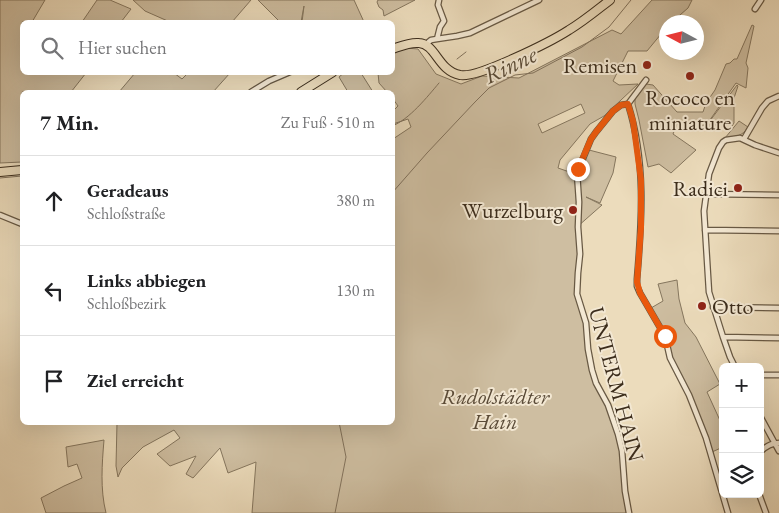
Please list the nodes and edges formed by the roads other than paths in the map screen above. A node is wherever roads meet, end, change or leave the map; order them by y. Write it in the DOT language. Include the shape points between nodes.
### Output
graph roads {
  1 [pos="439,0"];
  2 [pos="539,0"];
  3 [pos="610,0"];
  4 [pos="760,0"];
  5 [pos="756,9"];
  6 [pos="437,38"];
  7 [pos="425,45"];
  8 [pos="395,48"];
  9 [pos="283,75"];
  10 [pos="329,75"];
  11 [pos="646,80"];
  12 [pos="254,90"];
  13 [pos="304,90"];
  14 [pos="777,98"];
  15 [pos="628,104"];
  16 [pos="744,139"];
  17 [pos="779,153"];
  18 [pos="20,170"];
  19 [pos="0,172"];
  20 [pos="706,194"];
  21 [pos="779,194"];
  22 [pos="0,215"];
  23 [pos="20,223"];
  24 [pos="705,230"];
  25 [pos="779,231"];
  26 [pos="713,307"];
  27 [pos="779,308"];
  28 [pos="723,337"];
  29 [pos="779,338"];
  30 [pos="733,363"];
  31 [pos="764,375"];
  32 [pos="779,375"];
  33 [pos="764,422"];
  34 [pos="777,443"];
  35 [pos="764,448"];
  36 [pos="779,451"];
  37 [pos="760,498"];
  38 [pos="629,513"];
  39 [pos="728,513"];
  40 [pos="766,513"];
  1 -- 6 [label="street" via="444,21"];
  2 -- 6 [label="street" via="470,33"];
  3 -- 7 [label="main road" via="560,35 474,74 458,75 448,70"];
  4 -- 5 [label="street"];
  6 -- 7 [label="street"];
  7 -- 8 [label="main road" via="409,44"];
  9 -- 12 [label="street"];
  10 -- 13 [label="main road"];
  11 -- 15 [label="street"];
  14 -- 16 [label="street" via="762,108"];
  15 -- 38 [label="street, UNTERM HAIN" via="613,111 596,132 577,173 580,254 577,294 586,323 592,370 620,442"];
  15 -- 39 [label="street" via="641,180 637,286 665,336 670,358 689,395 706,438"];
  16 -- 17 [label="street"];
  16 -- 20 [label="street" via="723,142 708,174"];
  18 -- 19 [label="main road"];
  20 -- 21 [label="street"];
  20 -- 24 [label="street"];
  22 -- 23 [label="street"];
  24 -- 25 [label="street"];
  24 -- 26 [label="street"];
  26 -- 27 [label="street"];
  26 -- 28 [label="street"];
  28 -- 29 [label="street"];
  28 -- 30 [label="street"];
  31 -- 32 [label="street"];
  33 -- 34 [label="street"];
  34 -- 35 [label="street"];
  34 -- 36 [label="street"];
  37 -- 40 [label="street"];
}
